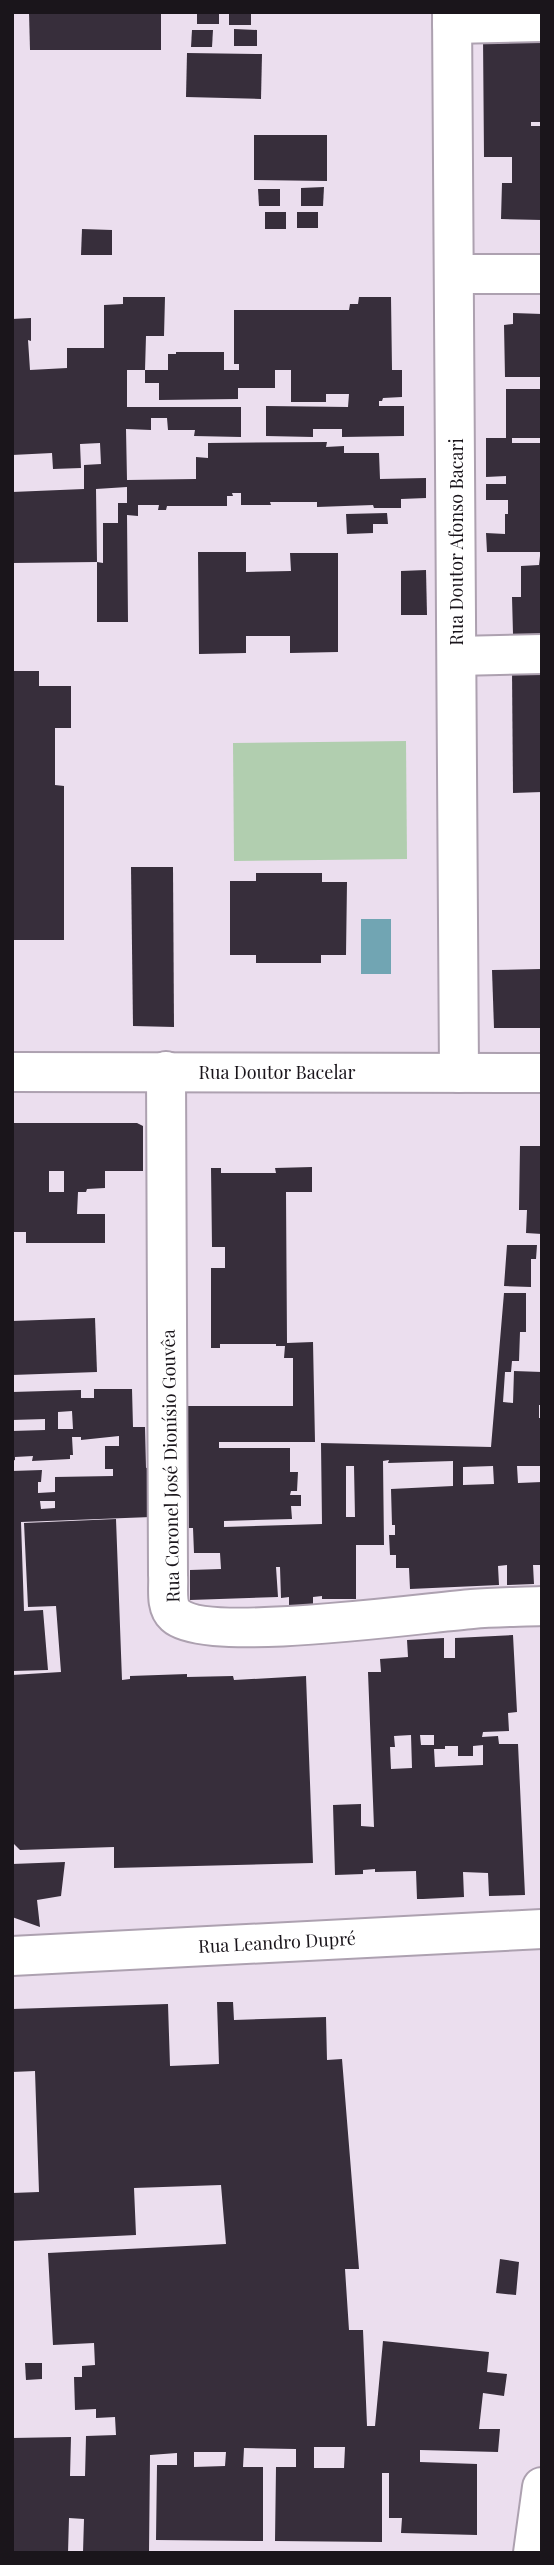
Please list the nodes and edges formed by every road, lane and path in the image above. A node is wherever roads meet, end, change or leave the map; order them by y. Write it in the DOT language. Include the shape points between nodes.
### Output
graph roads {
  1 [pos="452,18"];
  2 [pos="542,22"];
  3 [pos="454,274"];
  4 [pos="542,274"];
  5 [pos="542,654"];
  6 [pos="457,656"];
  7 [pos="166,1071"];
  8 [pos="12,1072"];
  9 [pos="459,1073"];
  10 [pos="542,1073"];
  11 [pos="542,1606"];
  12 [pos="542,1929"];
  13 [pos="12,1956"];
  14 [pos="542,2487"];
  15 [pos="533,2553"];
  1 -- 2 [label="street"];
  1 -- 3 [label="street, Rua Doutor Afonso Bacari"];
  3 -- 4 [label="street"];
  3 -- 6 [label="street, Rua Doutor Afonso Bacari"];
  5 -- 6 [label="street"];
  6 -- 9 [label="street, Rua Doutor Afonso Bacari"];
  7 -- 8 [label="street, Rua Doutor Bacelar"];
  7 -- 9 [label="street, Rua Doutor Bacelar"];
  7 -- 11 [label="street, Rua Coronel José Dionísio Gouvêa" via="168,1574 173,1614 198,1625 277,1627"];
  9 -- 10 [label="street, Rua Doutor Bacelar"];
  12 -- 13 [label="street, Rua Leandro Dupré"];
  14 -- 15 [label="street"];
}
